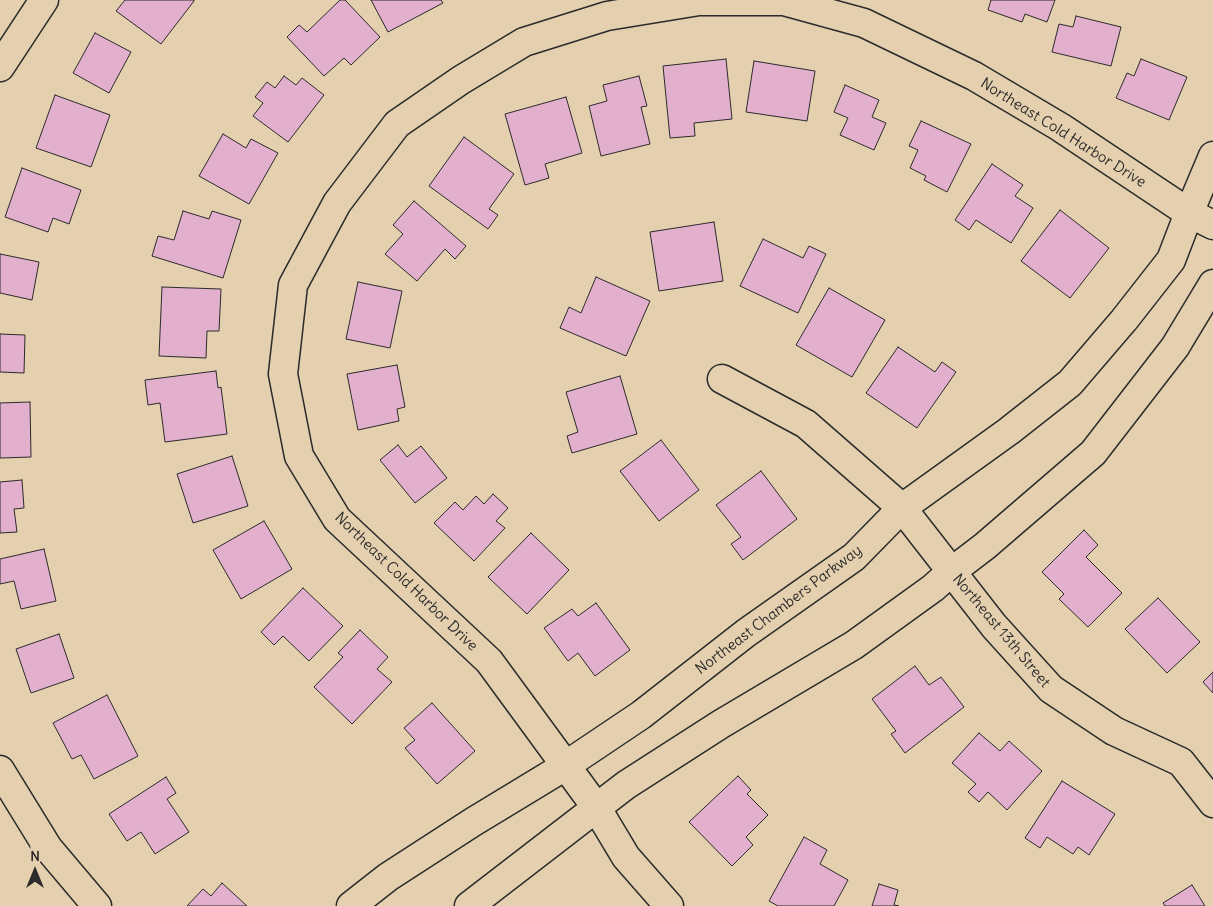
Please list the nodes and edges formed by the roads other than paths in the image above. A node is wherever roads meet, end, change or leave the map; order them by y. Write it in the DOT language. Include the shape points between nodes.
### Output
graph roads {
  1 [pos="44,0"];
  2 [pos="0,67"];
  3 [pos="1213,156"];
  4 [pos="1189,213"];
  5 [pos="1213,225"];
  6 [pos="1213,284"];
  7 [pos="722,379"];
  8 [pos="902,508"];
  9 [pos="951,572"];
  10 [pos="566,766"];
  11 [pos="0,770"];
  12 [pos="1213,803"];
  13 [pos="596,808"];
  14 [pos="97,906"];
  15 [pos="351,906"];
  16 [pos="469,906"];
  17 [pos="669,906"];
  1 -- 2 [label="street"];
  3 -- 4 [label="street, Northeast Chambers Parkway"];
  4 -- 5 [label="street, Northeast Cold Harbor Drive"];
  4 -- 8 [label="street, Northeast Chambers Parkway" via="1171,260 1070,383"];
  4 -- 10 [label="street, Northeast Cold Harbor Drive" via="1060,127 974,76 864,23 784,1 698,1 607,16 524,42 397,124 337,203 293,285 283,374 299,456 337,519 489,661"];
  6 -- 9 [label="street" via="1175,347 1093,453"];
  7 -- 8 [label="street, Northeast 13th Street" via="806,424"];
  8 -- 9 [label="street, Northeast 13th Street"];
  8 -- 10 [label="street, Northeast Chambers Parkway" via="854,557 746,633 642,715"];
  9 -- 12 [label="street, Northeast 13th Street" via="1051,690 1114,730 1181,762"];
  9 -- 13 [label="street" via="854,645 713,729"];
  10 -- 13 [label="street, Northeast Cold Harbor Drive"];
  10 -- 15 [label="street, Northeast Chambers Parkway" via="388,877"];
  11 -- 14 [label="street" via="48,848"];
  13 -- 16 [label="street"];
  13 -- 17 [label="street, Northeast Cold Harbor Drive" via="626,857"];
}
